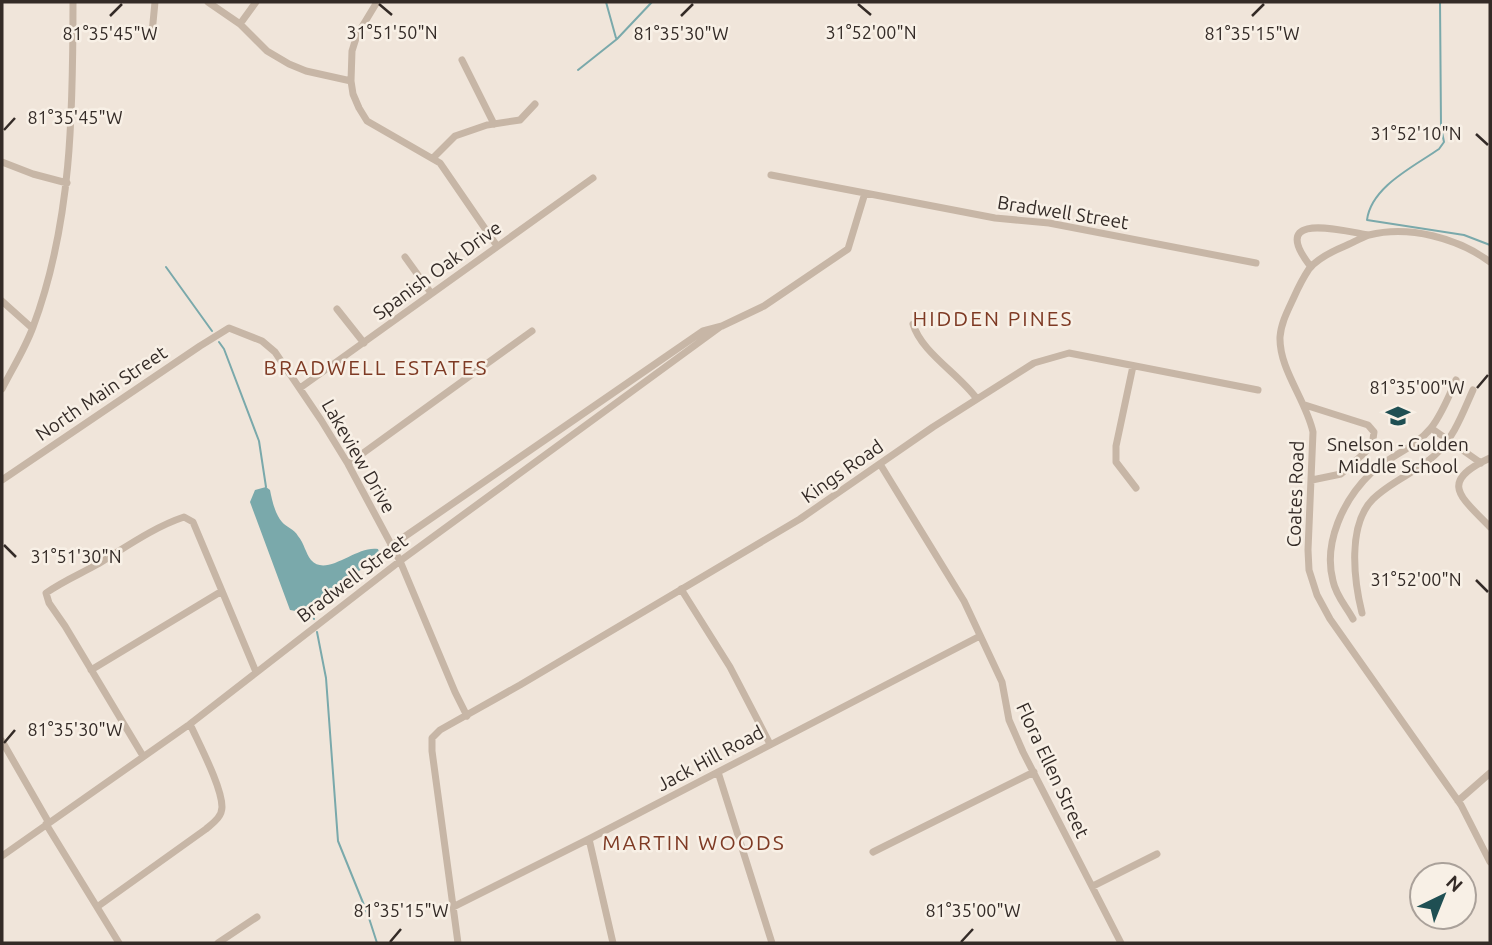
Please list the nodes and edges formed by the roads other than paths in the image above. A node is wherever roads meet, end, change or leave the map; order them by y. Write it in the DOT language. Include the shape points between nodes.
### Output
graph roads {
  1 [pos="73,2"];
  2 [pos="155,2"];
  3 [pos="208,2"];
  4 [pos="256,2"];
  5 [pos="377,2"];
  6 [pos="240,24"];
  7 [pos="152,33"];
  8 [pos="462,60"];
  9 [pos="351,81"];
  10 [pos="535,104"];
  11 [pos="494,124"];
  12 [pos="433,158"];
  13 [pos="2,162"];
  14 [pos="771,175"];
  15 [pos="593,178"];
  16 [pos="67,183"];
  17 [pos="865,193"];
  18 [pos="1369,236"];
  19 [pos="497,246"];
  20 [pos="405,257"];
  21 [pos="1490,262"];
  22 [pos="1256,263"];
  23 [pos="1311,267"];
  24 [pos="430,293"];
  25 [pos="2,301"];
  26 [pos="337,309"];
  27 [pos="913,324"];
  28 [pos="722,326"];
  29 [pos="32,328"];
  30 [pos="532,331"];
  31 [pos="219,335"];
  32 [pos="364,342"];
  33 [pos="1133,366"];
  34 [pos="1456,380"];
  35 [pos="300,387"];
  36 [pos="2,389"];
  37 [pos="1258,390"];
  38 [pos="1473,390"];
  39 [pos="977,399"];
  40 [pos="1305,405"];
  41 [pos="1431,428"];
  42 [pos="1448,440"];
  43 [pos="1490,458"];
  44 [pos="1481,463"];
  45 [pos="348,464"];
  46 [pos="880,464"];
  47 [pos="2,480"];
  48 [pos="1312,480"];
  49 [pos="1136,488"];
  50 [pos="1490,527"];
  51 [pos="391,546"];
  52 [pos="400,561"];
  53 [pos="681,589"];
  54 [pos="222,591"];
  55 [pos="1362,613"];
  56 [pos="1353,619"];
  57 [pos="980,636"];
  58 [pos="91,670"];
  59 [pos="256,672"];
  60 [pos="467,716"];
  61 [pos="190,724"];
  62 [pos="2,741"];
  63 [pos="770,744"];
  64 [pos="143,756"];
  65 [pos="718,772"];
  66 [pos="1034,772"];
  67 [pos="1490,773"];
  68 [pos="1458,800"];
  69 [pos="47,823"];
  70 [pos="589,839"];
  71 [pos="873,852"];
  72 [pos="1157,854"];
  73 [pos="2,856"];
  74 [pos="1490,862"];
  75 [pos="1093,886"];
  76 [pos="97,907"];
  77 [pos="453,907"];
  78 [pos="257,917"];
  79 [pos="120,943"];
  80 [pos="218,943"];
  81 [pos="458,943"];
  82 [pos="613,943"];
  83 [pos="772,943"];
  84 [pos="1122,943"];
  1 -- 16 [label="street"];
  2 -- 7 [label="street"];
  3 -- 6 [label="street"];
  4 -- 6 [label="street"];
  5 -- 9 [label="street" via="357,35"];
  6 -- 9 [label="street" via="267,51 289,64"];
  8 -- 11 [label="street"];
  9 -- 12 [label="street" via="367,121"];
  10 -- 11 [label="street" via="520,120"];
  11 -- 12 [label="street" via="455,136"];
  12 -- 19 [label="street"];
  13 -- 16 [label="street"];
  14 -- 17 [label="street, Bradwell Street"];
  15 -- 19 [label="street, Spanish Oak Drive"];
  16 -- 29 [label="street" via="53,258"];
  17 -- 22 [label="street, Bradwell Street"];
  17 -- 28 [label="street, Bradwell Street" via="848,249 771,302"];
  18 -- 21 [label="street, Coates Road" via="1403,232 1436,237"];
  18 -- 23 [label="street, Coates Road" via="1333,251"];
  18 -- 23 [label="street" via="1330,228 1305,230 1296,242"];
  19 -- 24 [label="street, Spanish Oak Drive"];
  20 -- 24 [label="street"];
  23 -- 40 [label="street, Coates Road" via="1284,318 1280,337 1290,380"];
  24 -- 32 [label="street, Spanish Oak Drive"];
  25 -- 29 [label="street"];
  26 -- 32 [label="street"];
  27 -- 39 [label="street" via="916,336"];
  28 -- 51 [label="street, Bradwell Street" via="704,331"];
  28 -- 52 [label="street, Bradwell Street"];
  29 -- 36 [label="street"];
  30 -- 45 [label="street"];
  31 -- 35 [label="street, Lakeview Drive" via="229,328 262,341"];
  31 -- 47 [label="street, North Main Street"];
  32 -- 35 [label="street, Spanish Oak Drive"];
  33 -- 37 [label="street, Kings Road"];
  33 -- 39 [label="street, Kings Road" via="1058,354 1034,363"];
  33 -- 49 [label="street" via="1116,462"];
  34 -- 41 [label="street"];
  35 -- 45 [label="street, Lakeview Drive"];
  38 -- 42 [label="street"];
  39 -- 46 [label="street, Kings Road"];
  40 -- 48 [label="street, Coates Road" via="1313,432"];
  40 -- 48 [label="street" via="1368,425 1375,437 1372,446 1341,474"];
  41 -- 42 [label="street"];
  41 -- 56 [label="street" via="1371,472 1340,516 1330,552 1333,581"];
  42 -- 44 [label="street"];
  42 -- 55 [label="street" via="1436,455 1372,499 1360,523 1353,556"];
  43 -- 44 [label="street"];
  44 -- 50 [label="street" via="1465,472 1459,487 1462,498"];
  45 -- 51 [label="street, Lakeview Drive"];
  46 -- 53 [label="street, Kings Road" via="800,519"];
  46 -- 57 [label="street, Flora Ellen Street" via="964,601"];
  48 -- 68 [label="street, Coates Road" via="1308,550 1317,595"];
  51 -- 52 [label="street, Lakeview Drive"];
  52 -- 59 [label="street, Bradwell Street"];
  52 -- 60 [label="street, Lakeview Drive"];
  53 -- 60 [label="street, Kings Road"];
  53 -- 63 [label="street" via="730,667"];
  54 -- 58 [label="street"];
  54 -- 58 [label="street" via="194,522 184,517 62,581 46,593"];
  54 -- 59 [label="street"];
  57 -- 63 [label="street, Jack Hill Road"];
  57 -- 66 [label="street, Flora Ellen Street" via="1002,681 1009,720"];
  58 -- 64 [label="street"];
  59 -- 61 [label="street, Bradwell Street"];
  60 -- 77 [label="street, Kings Road" via="432,738"];
  61 -- 64 [label="street, Bradwell Street"];
  61 -- 76 [label="street" via="217,788 220,816"];
  62 -- 69 [label="street"];
  63 -- 65 [label="street, Jack Hill Road"];
  64 -- 69 [label="street, Bradwell Street"];
  65 -- 70 [label="street, Jack Hill Road"];
  65 -- 83 [label="street"];
  66 -- 71 [label="street"];
  66 -- 75 [label="street, Flora Ellen Street"];
  67 -- 68 [label="street"];
  68 -- 74 [label="street, Coates Road"];
  69 -- 73 [label="street, Bradwell Street"];
  69 -- 76 [label="street"];
  70 -- 77 [label="street, Jack Hill Road"];
  70 -- 82 [label="street"];
  72 -- 75 [label="street"];
  75 -- 84 [label="street, Flora Ellen Street"];
  76 -- 79 [label="street"];
  77 -- 81 [label="street"];
  78 -- 80 [label="street"];
}
